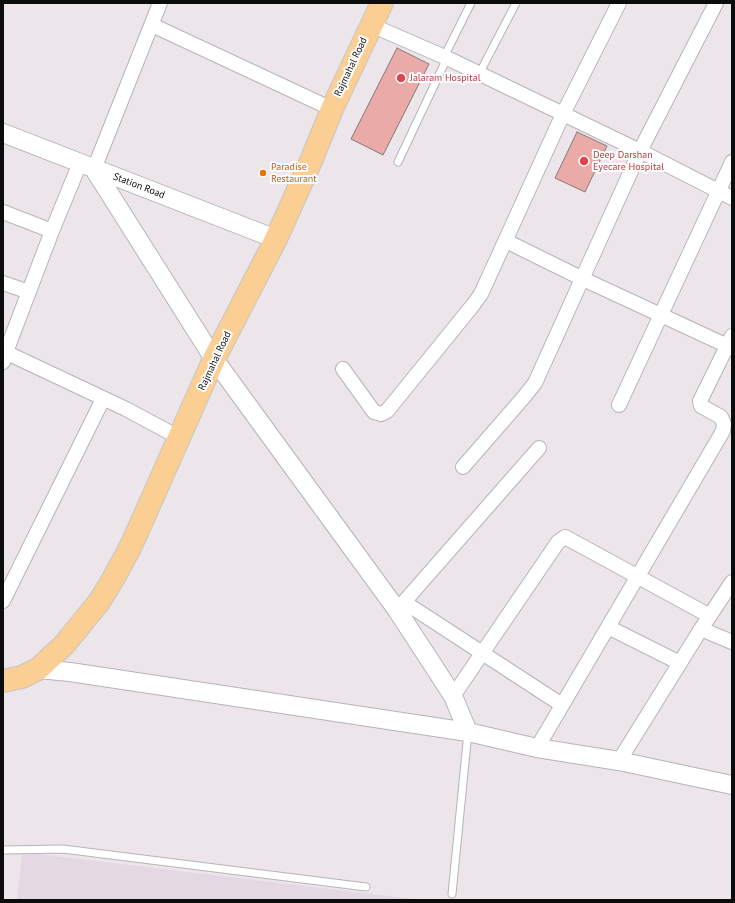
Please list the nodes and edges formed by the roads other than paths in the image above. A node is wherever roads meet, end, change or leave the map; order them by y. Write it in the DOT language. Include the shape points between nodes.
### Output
graph roads {
  1 [pos="160,3"];
  2 [pos="382,3"];
  3 [pos="471,3"];
  4 [pos="516,3"];
  5 [pos="619,3"];
  6 [pos="716,3"];
  7 [pos="152,24"];
  8 [pos="371,25"];
  9 [pos="445,58"];
  10 [pos="479,74"];
  11 [pos="332,109"];
  12 [pos="563,114"];
  13 [pos="3,133"];
  14 [pos="640,151"];
  15 [pos="398,162"];
  16 [pos="732,162"];
  17 [pos="87,166"];
  18 [pos="718,190"];
  19 [pos="732,198"];
  20 [pos="3,212"];
  21 [pos="52,231"];
  22 [pos="276,239"];
  23 [pos="506,240"];
  24 [pos="582,279"];
  25 [pos="3,283"];
  26 [pos="29,292"];
  27 [pos="660,315"];
  28 [pos="730,343"];
  29 [pos="4,355"];
  30 [pos="214,359"];
  31 [pos="343,369"];
  32 [pos="103,399"];
  33 [pos="619,405"];
  34 [pos="180,438"];
  35 [pos="539,448"];
  36 [pos="463,467"];
  37 [pos="638,577"];
  38 [pos="732,582"];
  39 [pos="3,601"];
  40 [pos="401,606"];
  41 [pos="710,616"];
  42 [pos="608,627"];
  43 [pos="701,629"];
  44 [pos="732,642"];
  45 [pos="482,654"];
  46 [pos="680,663"];
  47 [pos="38,669"];
  48 [pos="3,681"];
  49 [pos="453,696"];
  50 [pos="562,705"];
  51 [pos="468,732"];
  52 [pos="536,748"];
  53 [pos="619,761"];
  54 [pos="732,785"];
  55 [pos="3,850"];
  56 [pos="366,887"];
  57 [pos="452,894"];
  1 -- 7 [label="street"];
  2 -- 8 [label="main road, Rajmahal Road"];
  3 -- 9 [label="lane"];
  4 -- 10 [label="lane"];
  5 -- 12 [label="street"];
  6 -- 14 [label="street"];
  7 -- 11 [label="street"];
  7 -- 17 [label="street"];
  8 -- 9 [label="street"];
  8 -- 11 [label="main road, Rajmahal Road"];
  9 -- 10 [label="street"];
  9 -- 15 [label="lane"];
  10 -- 12 [label="street"];
  11 -- 22 [label="main road, Rajmahal Road"];
  12 -- 14 [label="street"];
  12 -- 23 [label="street"];
  13 -- 17 [label="street, Station Road"];
  14 -- 18 [label="street"];
  14 -- 24 [label="street"];
  16 -- 18 [label="street"];
  17 -- 21 [label="street"];
  17 -- 22 [label="street, Station Road"];
  17 -- 30 [label="street"];
  18 -- 19 [label="street"];
  18 -- 27 [label="street"];
  20 -- 21 [label="street"];
  21 -- 26 [label="street"];
  22 -- 30 [label="main road, Rajmahal Road"];
  23 -- 24 [label="street"];
  23 -- 31 [label="street" via="481,294 387,411 381,414 374,412"];
  24 -- 27 [label="street"];
  24 -- 36 [label="street" via="535,383"];
  25 -- 26 [label="street"];
  26 -- 29 [label="street"];
  27 -- 28 [label="street"];
  27 -- 33 [label="street"];
  28 -- 37 [label="street" via="700,401 702,406 721,417 723,431"];
  29 -- 32 [label="street"];
  30 -- 34 [label="main road, Rajmahal Road"];
  30 -- 40 [label="street"];
  32 -- 34 [label="street"];
  32 -- 39 [label="street"];
  34 -- 47 [label="main road, Rajmahal Road" via="131,546 99,602 64,645"];
  35 -- 40 [label="street"];
  37 -- 41 [label="street"];
  37 -- 42 [label="street"];
  37 -- 45 [label="street" via="565,538 558,542"];
  38 -- 41 [label="street"];
  40 -- 45 [label="street"];
  40 -- 49 [label="street"];
  41 -- 43 [label="street"];
  42 -- 46 [label="street"];
  42 -- 50 [label="street"];
  43 -- 44 [label="street"];
  43 -- 46 [label="street"];
  45 -- 49 [label="street"];
  45 -- 50 [label="street"];
  46 -- 53 [label="street"];
  47 -- 48 [label="main road, Rajmahal Road" via="22,677"];
  47 -- 51 [label="street"];
  49 -- 51 [label="street"];
  50 -- 52 [label="street"];
  51 -- 52 [label="street"];
  51 -- 57 [label="lane"];
  52 -- 53 [label="street"];
  53 -- 54 [label="street"];
  55 -- 56 [label="lane" via="63,849"];
}
